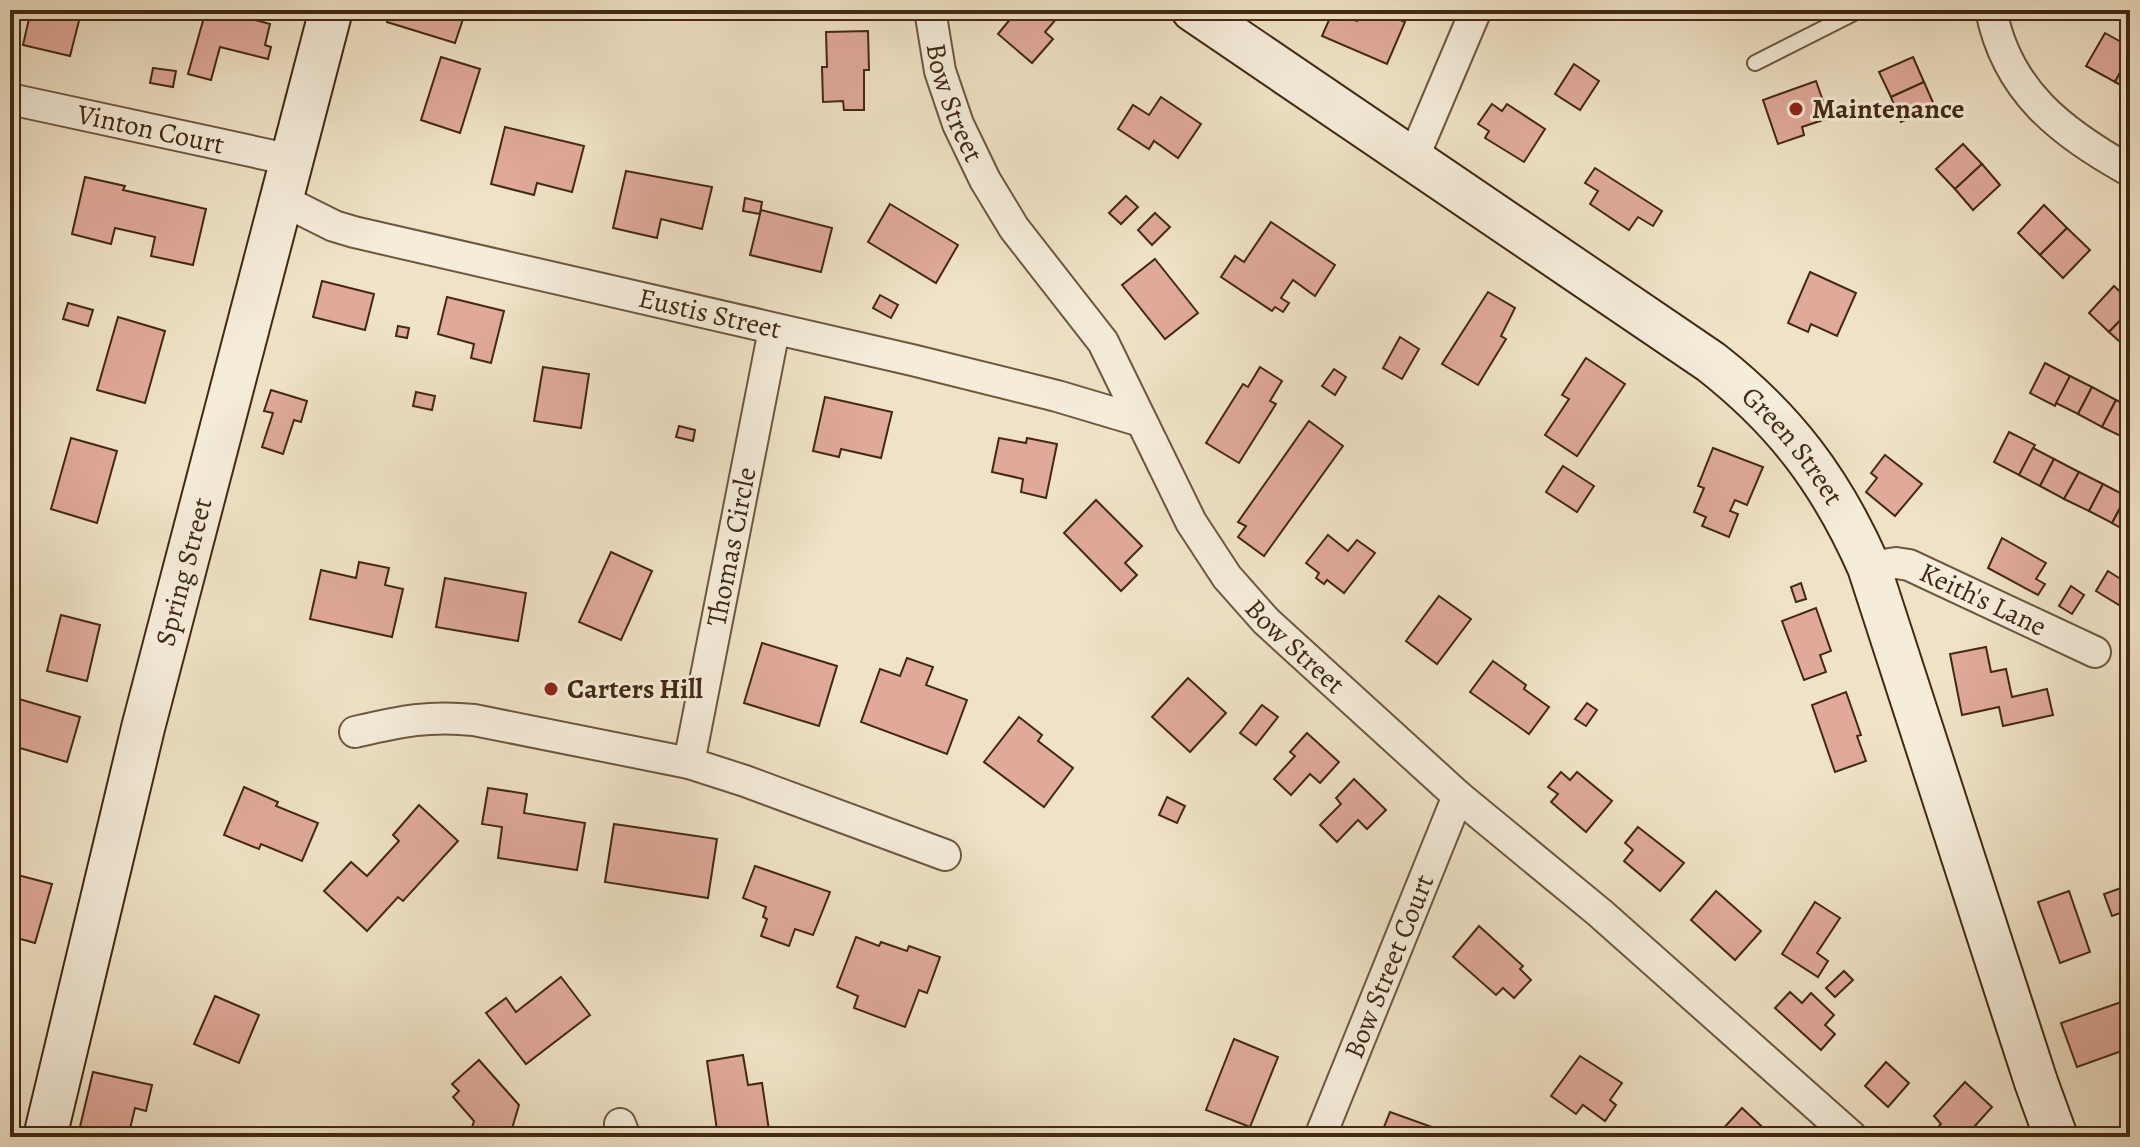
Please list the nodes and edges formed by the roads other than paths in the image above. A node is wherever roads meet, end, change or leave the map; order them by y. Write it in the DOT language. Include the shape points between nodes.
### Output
graph roads {
  1 [pos="331,10"];
  2 [pos="930,10"];
  3 [pos="1193,10"];
  4 [pos="1476,10"];
  5 [pos="1860,10"];
  6 [pos="1991,10"];
  7 [pos="1755,63"];
  8 [pos="10,99"];
  9 [pos="1412,161"];
  10 [pos="2130,171"];
  11 [pos="287,180"];
  12 [pos="774,330"];
  13 [pos="1141,421"];
  14 [pos="1869,567"];
  15 [pos="2095,652"];
  16 [pos="355,732"];
  17 [pos="689,763"];
  18 [pos="1458,796"];
  19 [pos="945,855"];
  20 [pos="45,1137"];
  21 [pos="1320,1137"];
  22 [pos="1852,1137"];
  23 [pos="2056,1137"];
  1 -- 11 [label="street, Spring Street"];
  2 -- 13 [label="street, Bow Street" via="940,71 985,180 1014,228 1103,342"];
  3 -- 9 [label="street, Green Street"];
  4 -- 9 [label="street"];
  5 -- 7 [label="lane"];
  6 -- 10 [label="street" via="2004,55 2030,96 2081,141"];
  8 -- 11 [label="street, Vinton Court"];
  9 -- 14 [label="street, Green Street" via="1679,339 1749,392 1814,465"];
  11 -- 12 [label="street, Eustis Street" via="334,226"];
  11 -- 20 [label="street, Spring Street" via="143,728"];
  12 -- 13 [label="street, Eustis Street" via="941,367"];
  12 -- 17 [label="street, Thomas Circle"];
  13 -- 18 [label="street, Bow Street" via="1191,522 1227,577 1266,621"];
  14 -- 15 [label="street, Keith's Lane" via="1909,565"];
  14 -- 23 [label="street, Green Street"];
  16 -- 17 [label="street" via="446,717"];
  17 -- 19 [label="street"];
  18 -- 21 [label="street, Bow Street Court"];
  18 -- 22 [label="street, Bow Street" via="1600,913"];
}
